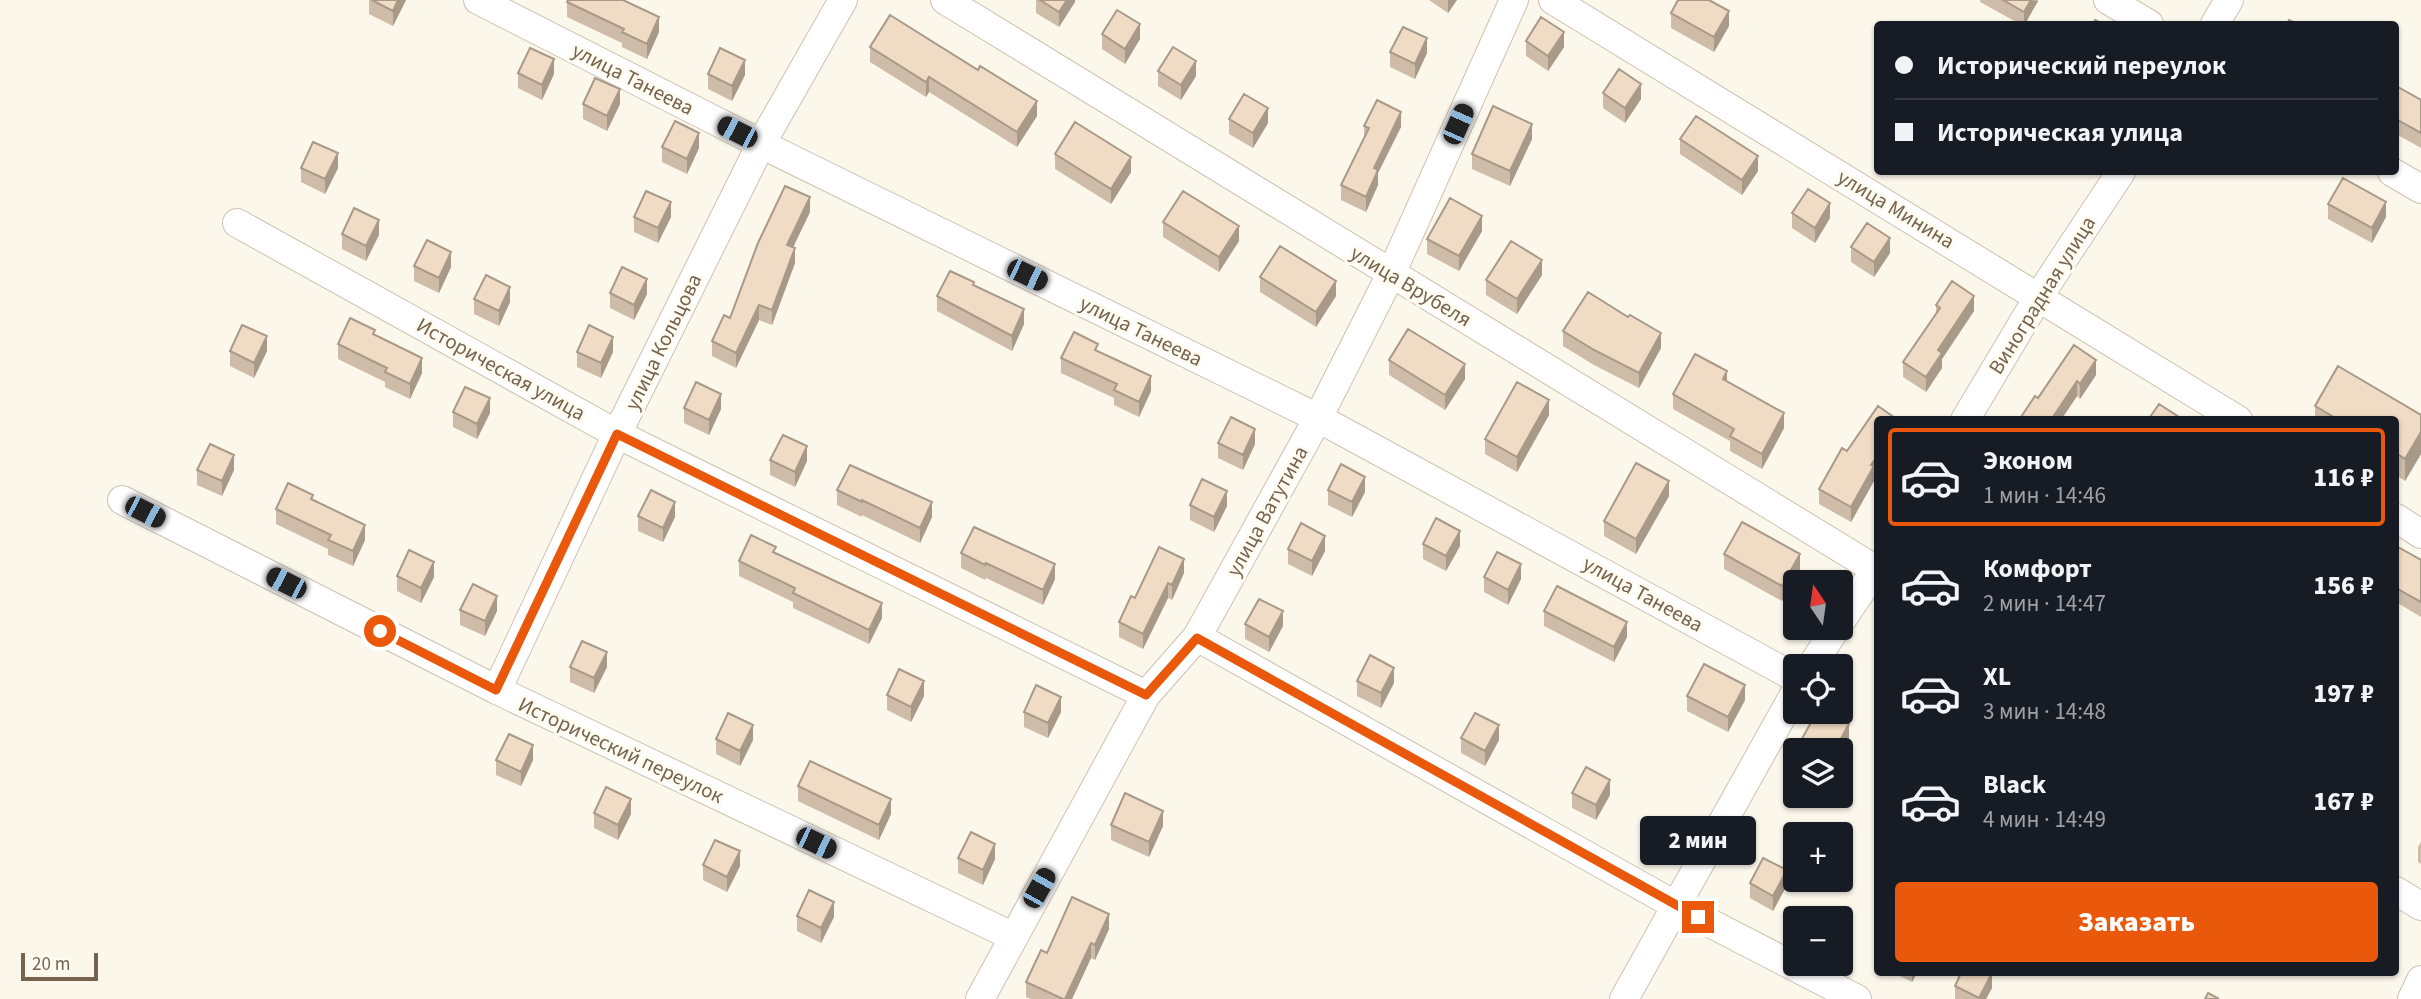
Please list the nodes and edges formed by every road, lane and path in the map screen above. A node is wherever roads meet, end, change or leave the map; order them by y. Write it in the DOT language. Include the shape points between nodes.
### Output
graph roads {
  1 [pos="478,0"];
  2 [pos="844,0"];
  3 [pos="945,0"];
  4 [pos="1514,0"];
  5 [pos="1553,0"];
  6 [pos="2108,0"];
  7 [pos="2229,0"];
  8 [pos="2144,21"];
  9 [pos="2217,21"];
  10 [pos="761,144"];
  11 [pos="2119,175"];
  12 [pos="2397,175"];
  13 [pos="2421,189"];
  14 [pos="237,223"];
  15 [pos="1391,274"];
  16 [pos="2039,296"];
  17 [pos="1967,416"];
  18 [pos="2232,416"];
  19 [pos="1318,418"];
  20 [pos="617,434"];
  21 [pos="122,500"];
  22 [pos="2399,520"];
  23 [pos="2421,534"];
  24 [pos="1874,567"];
  25 [pos="1874,573"];
  26 [pos="1853,604"];
  27 [pos="1197,638"];
  28 [pos="1783,671"];
  29 [pos="496,690"];
  30 [pos="1146,695"];
  31 [pos="1783,714"];
  32 [pos="2399,893"];
  33 [pos="1675,905"];
  34 [pos="2421,906"];
  35 [pos="1012,936"];
  36 [pos="2421,980"];
  37 [pos="980,999"];
  38 [pos="1624,999"];
  39 [pos="1857,999"];
  40 [pos="2412,999"];
  1 -- 10 [label="street, улица Танеева"];
  2 -- 10 [label="street, улица Кольцова"];
  3 -- 15 [label="street, улица Врубеля"];
  4 -- 15 [label="street, улица Ватутина"];
  5 -- 16 [label="street, улица Минина"];
  6 -- 8 [label="street"];
  7 -- 9 [label="street"];
  10 -- 19 [label="street, улица Танеева"];
  10 -- 20 [label="street, улица Кольцова"];
  11 -- 16 [label="street, Виноградная улица"];
  12 -- 13 [label="street"];
  14 -- 20 [label="street, Историческая улица"];
  15 -- 19 [label="street, улица Ватутина"];
  15 -- 24 [label="street, улица Врубеля"];
  16 -- 17 [label="street, Виноградная улица"];
  16 -- 18 [label="street, улица Минина"];
  19 -- 27 [label="street, улица Ватутина"];
  19 -- 28 [label="street, улица Танеева"];
  20 -- 29 [label="street, улица Кольцова"];
  20 -- 30 [label="street, Историческая улица"];
  21 -- 29 [label="street, Исторический переулок"];
  22 -- 23 [label="street"];
  25 -- 26 [label="street"];
  27 -- 30 [label="street, улица Ватутина"];
  27 -- 33 [label="street"];
  29 -- 35 [label="street, Исторический переулок"];
  30 -- 35 [label="street, улица Ватутина"];
  31 -- 33 [label="street"];
  32 -- 34 [label="street"];
  33 -- 38 [label="street"];
  33 -- 39 [label="street"];
  35 -- 37 [label="street, улица Ватутина"];
  36 -- 40 [label="street"];
}
